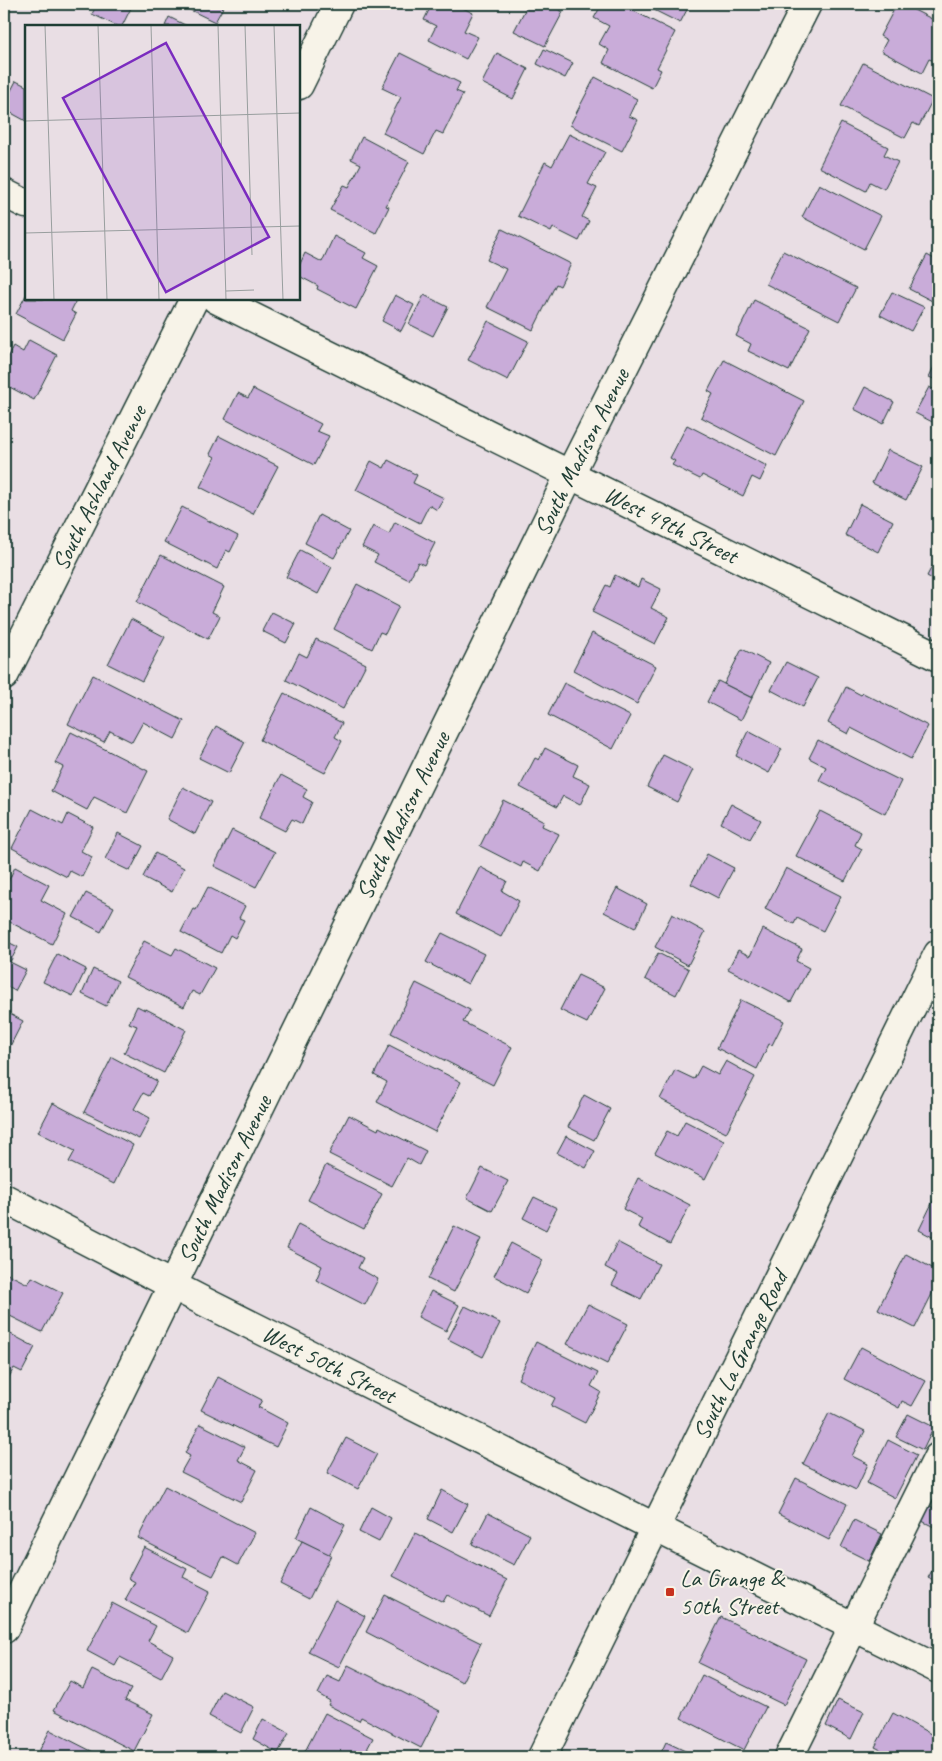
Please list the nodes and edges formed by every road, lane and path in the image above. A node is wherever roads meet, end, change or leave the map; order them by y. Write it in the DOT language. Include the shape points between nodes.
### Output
graph roads {
  1 [pos="339,4"];
  2 [pos="807,4"];
  3 [pos="300,83"];
  4 [pos="4,193"];
  5 [pos="25,204"];
  6 [pos="193,300"];
  7 [pos="218,300"];
  8 [pos="570,474"];
  9 [pos="938,657"];
  10 [pos="4,676"];
  11 [pos="938,954"];
  12 [pos="4,1198"];
  13 [pos="172,1284"];
  14 [pos="938,1457"];
  15 [pos="655,1528"];
  16 [pos="854,1627"];
  17 [pos="4,1629"];
  18 [pos="938,1669"];
  19 [pos="542,1757"];
  20 [pos="788,1757"];
  1 -- 3 [label="street"];
  2 -- 8 [label="street, South Madison Avenue"];
  4 -- 5 [label="street"];
  6 -- 10 [label="street, South Ashland Avenue"];
  7 -- 8 [label="street, West 49th Street"];
  8 -- 9 [label="street, West 49th Street"];
  8 -- 13 [label="street, South Madison Avenue"];
  11 -- 15 [label="street, South La Grange Road"];
  12 -- 13 [label="street, West 50th Street"];
  13 -- 15 [label="street, West 50th Street"];
  13 -- 17 [label="street, South Madison Avenue"];
  14 -- 16 [label="street"];
  15 -- 16 [label="street, West 50th Street"];
  15 -- 19 [label="street, South La Grange Road"];
  16 -- 18 [label="street, West 50th Street"];
  16 -- 20 [label="street"];
}
